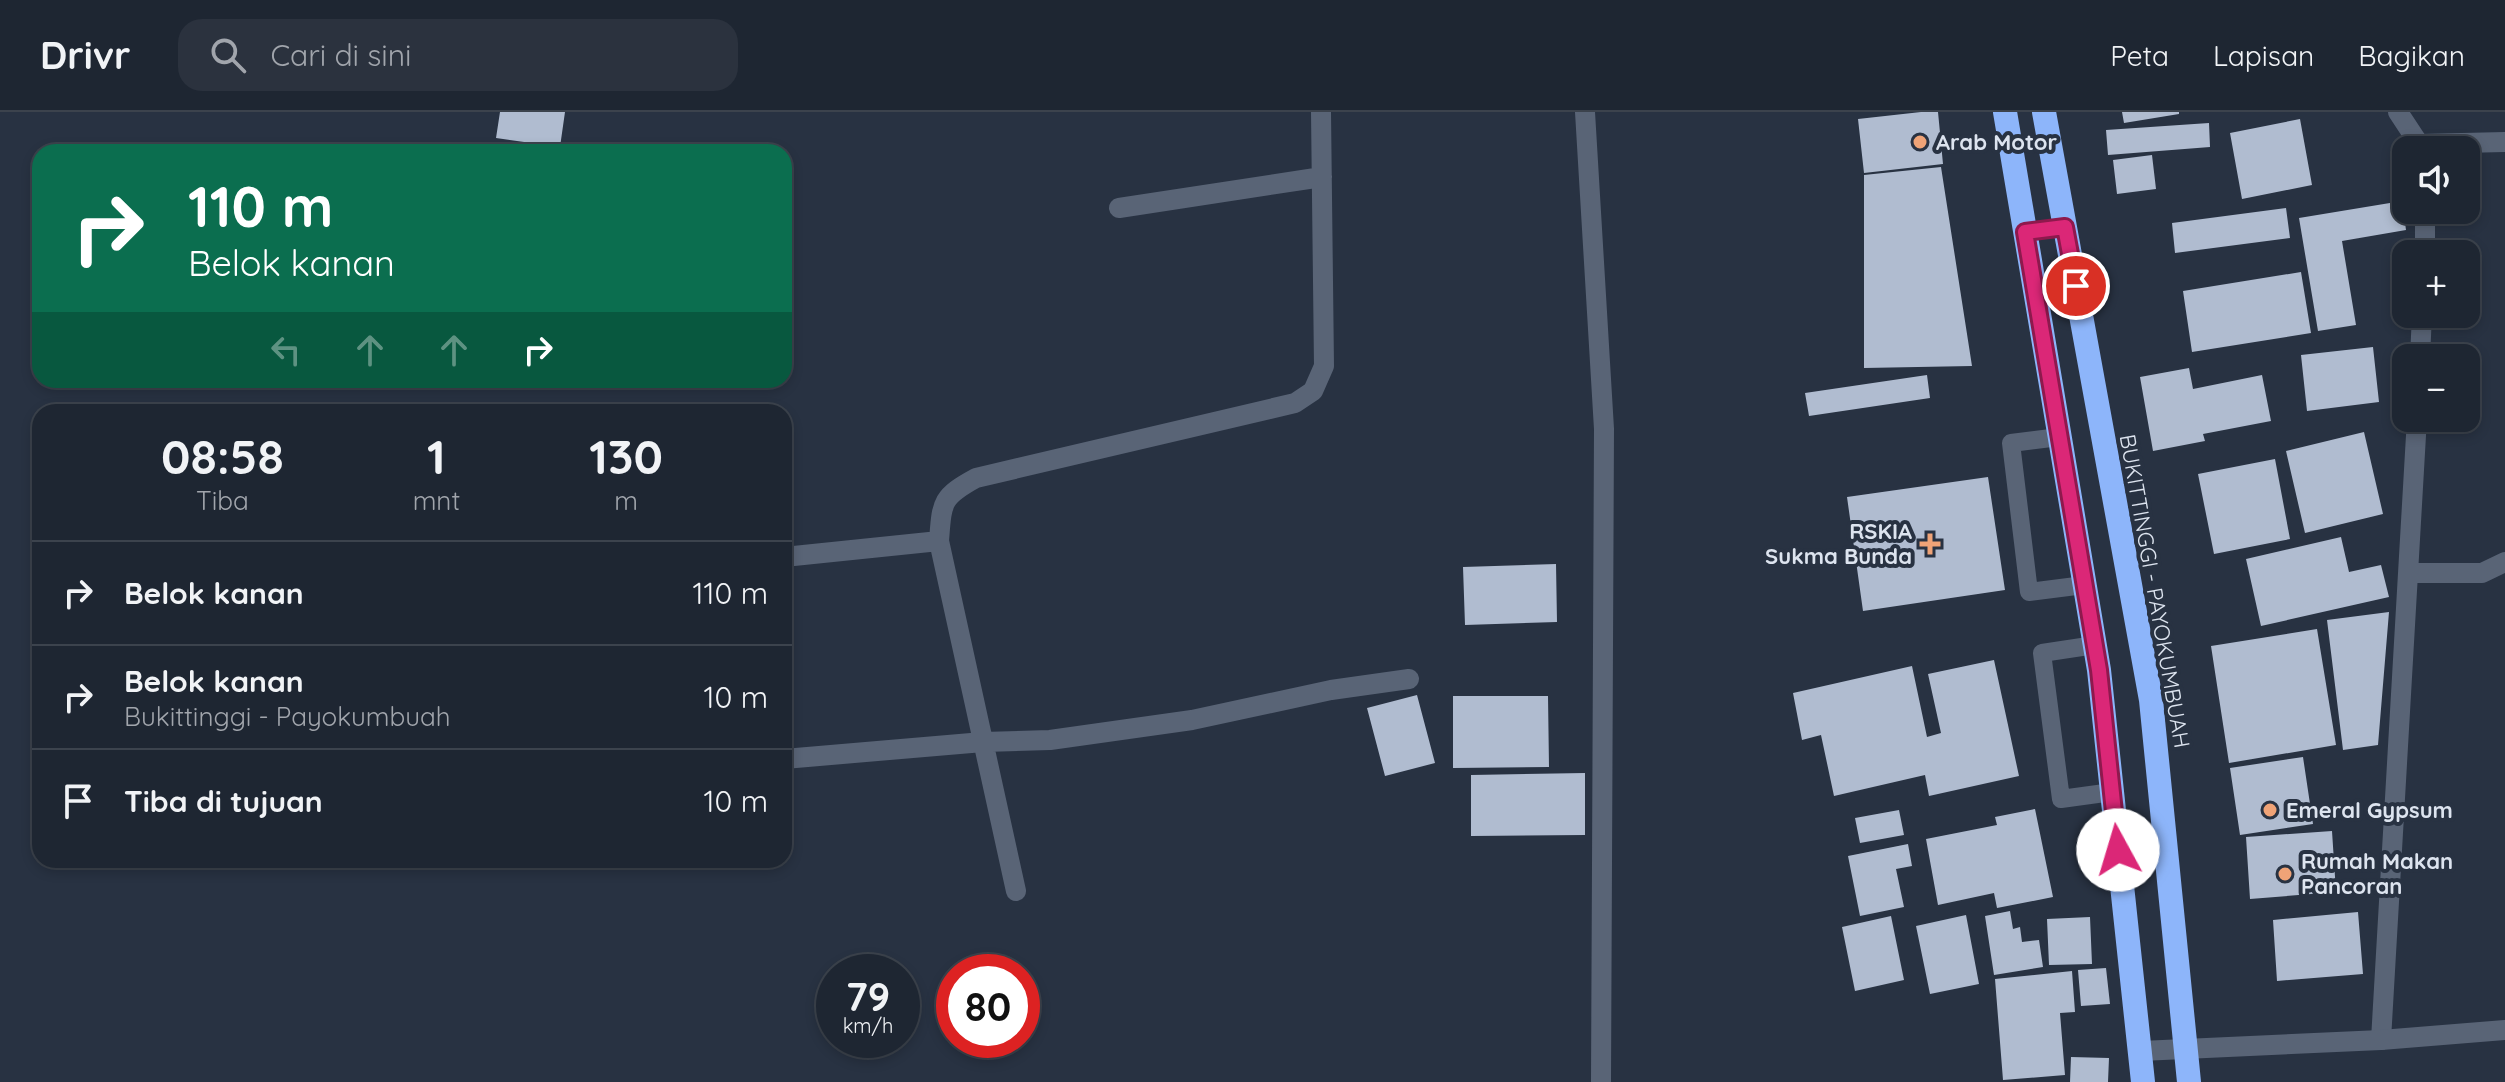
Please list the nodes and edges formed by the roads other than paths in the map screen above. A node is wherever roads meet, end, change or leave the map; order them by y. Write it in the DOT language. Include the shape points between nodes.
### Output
graph roads {
  1 [pos="1321,112"];
  2 [pos="1585,112"];
  3 [pos="2005,112"];
  4 [pos="2044,112"];
  5 [pos="2398,112"];
  6 [pos="2412,136"];
  7 [pos="2505,142"];
  8 [pos="2480,143"];
  9 [pos="1322,177"];
  10 [pos="1119,208"];
  11 [pos="2065,227"];
  12 [pos="2025,232"];
  13 [pos="2416,432"];
  14 [pos="2059,437"];
  15 [pos="939,541"];
  16 [pos="792,556"];
  17 [pos="2505,562"];
  18 [pos="2408,573"];
  19 [pos="2084,585"];
  20 [pos="2095,645"];
  21 [pos="1409,679"];
  22 [pos="983,742"];
  23 [pos="792,758"];
  24 [pos="2112,792"];
  25 [pos="1016,891"];
  26 [pos="2505,1030"];
  27 [pos="2381,1040"];
  28 [pos="2187,1050"];
  29 [pos="2141,1051"];
  30 [pos="1601,1082"];
  31 [pos="2143,1082"];
  32 [pos="2189,1082"];
  1 -- 9 [label="street"];
  2 -- 30 [label="street" via="1604,429"];
  3 -- 12 [label="highway"];
  4 -- 11 [label="highway, BUKITTINGGI - PAYOKUMBUAH"];
  5 -- 6 [label="street"];
  7 -- 8 [label="street"];
  9 -- 10 [label="street"];
  9 -- 15 [label="street" via="1324,366 1313,391 1295,403 976,478 949,493"];
  11 -- 12 [label="highway"];
  11 -- 28 [label="highway, BUKITTINGGI - PAYOKUMBUAH" via="2151,700"];
  12 -- 14 [label="highway"];
  13 -- 18 [label="street"];
  14 -- 19 [label="highway"];
  14 -- 19 [label="lane" via="2011,443 2029,592"];
  15 -- 16 [label="street"];
  15 -- 22 [label="street"];
  17 -- 18 [label="street" via="2482,573"];
  18 -- 27 [label="street"];
  19 -- 20 [label="highway"];
  20 -- 24 [label="highway"];
  20 -- 24 [label="lane" via="2042,653 2061,799"];
  21 -- 22 [label="street" via="1192,720 1050,740"];
  22 -- 23 [label="street"];
  22 -- 25 [label="street"];
  24 -- 29 [label="highway"];
  26 -- 27 [label="street"];
  27 -- 28 [label="street"];
  28 -- 29 [label="street"];
  28 -- 32 [label="highway, BUKITTINGGI - PAYOKUMBUAH"];
  29 -- 31 [label="highway"];
}
